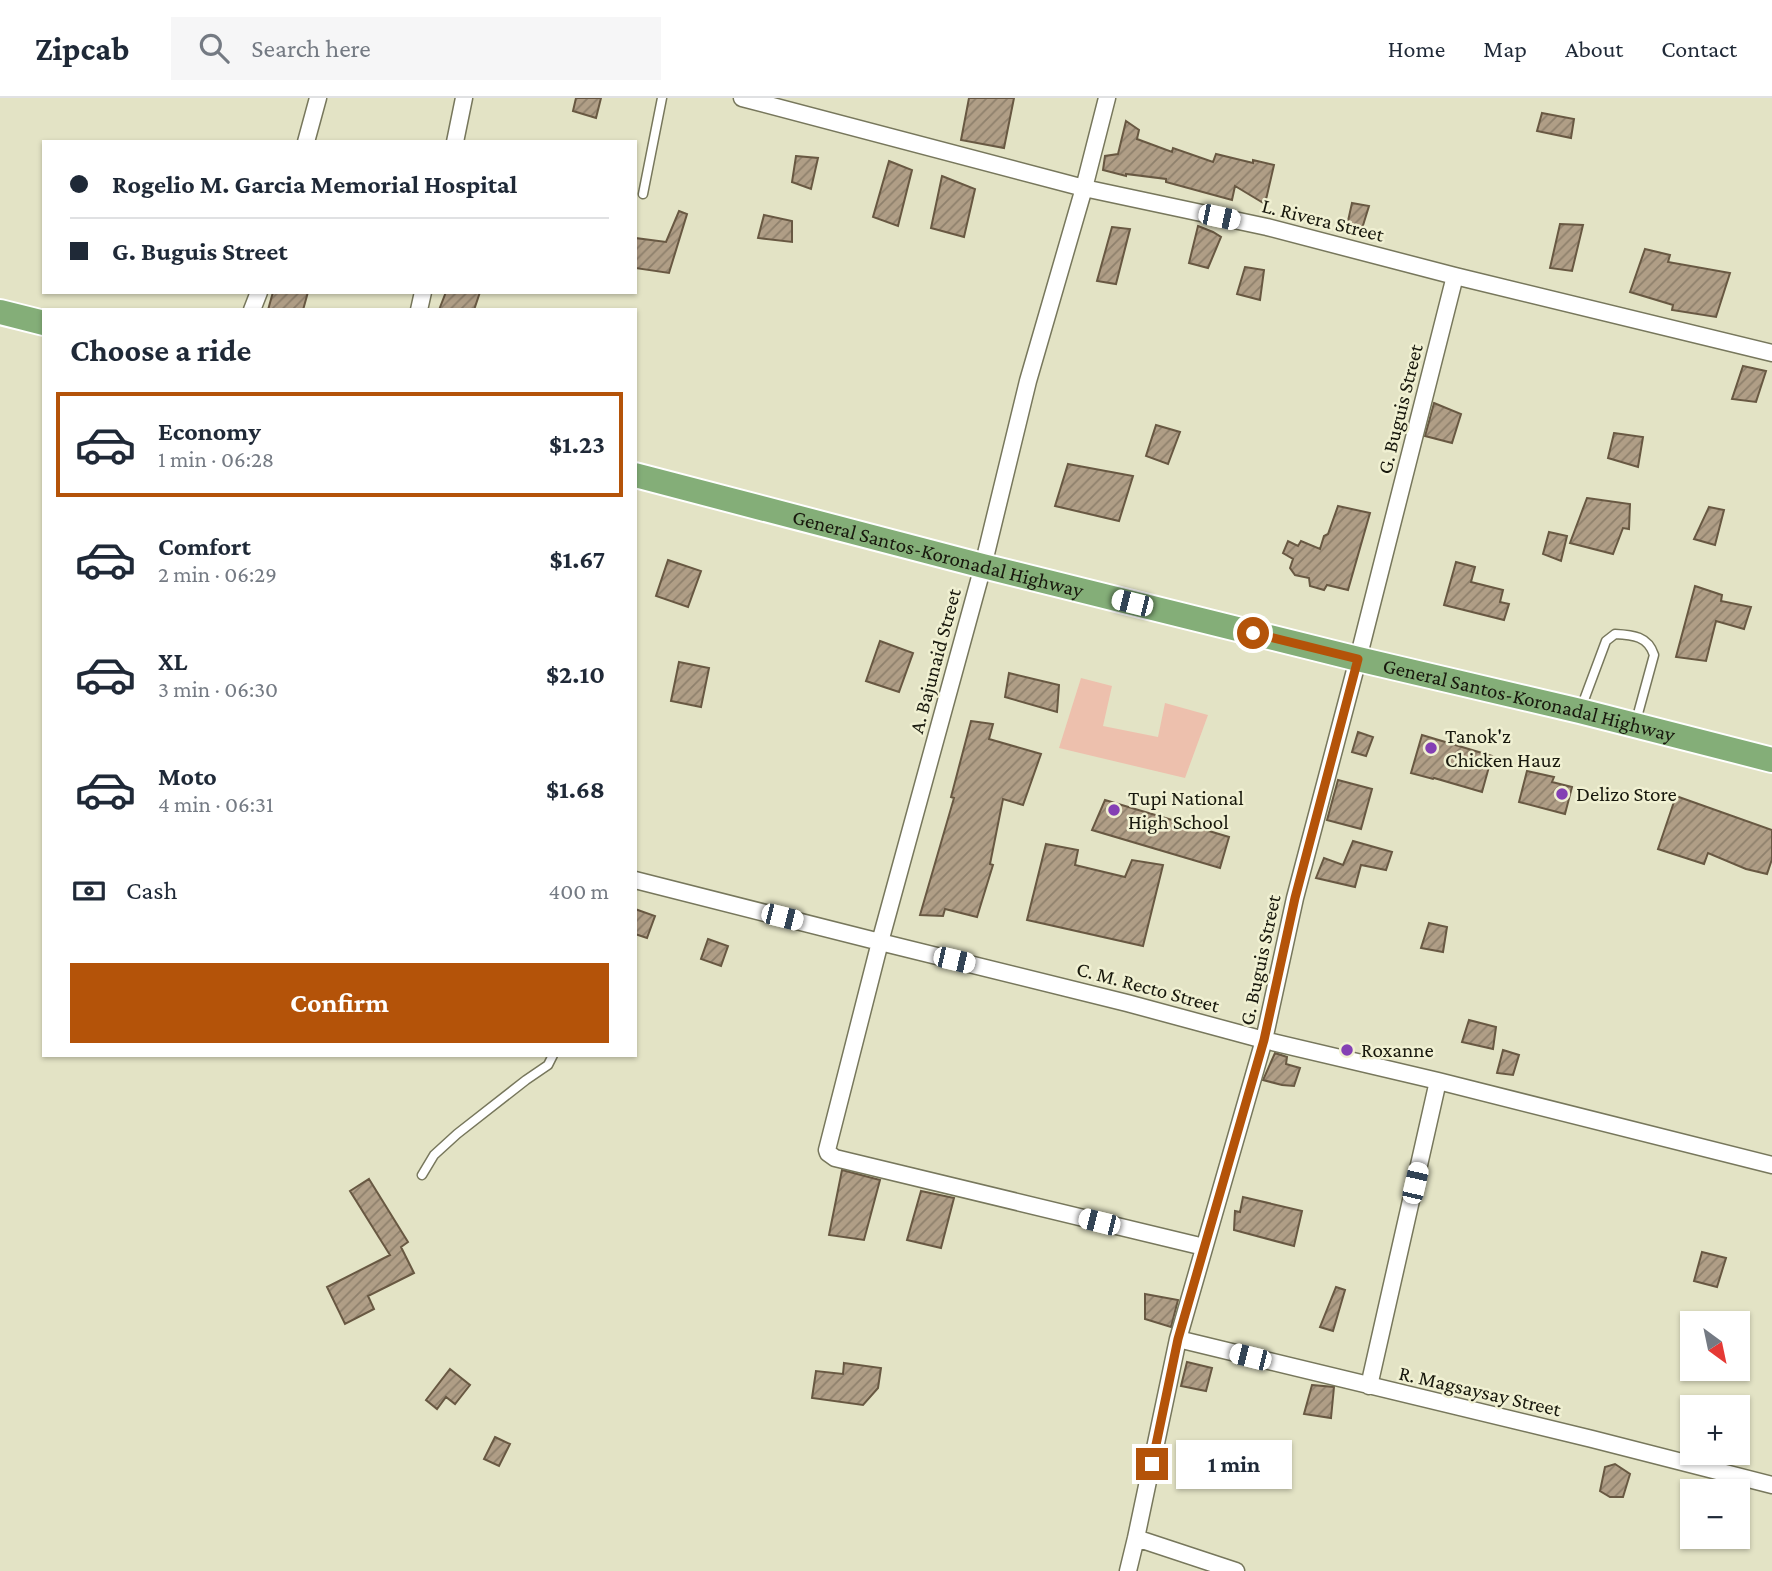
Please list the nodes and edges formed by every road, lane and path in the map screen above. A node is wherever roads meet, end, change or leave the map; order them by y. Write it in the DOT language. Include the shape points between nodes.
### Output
graph roads {
  1 [pos="318,98"];
  2 [pos="464,98"];
  3 [pos="662,98"];
  4 [pos="742,98"];
  5 [pos="1107,98"];
  6 [pos="307,140"];
  7 [pos="455,140"];
  8 [pos="1084,188"];
  9 [pos="643,194"];
  10 [pos="1455,276"];
  11 [pos="0,312"];
  12 [pos="42,322"];
  13 [pos="1772,353"];
  14 [pos="637,476"];
  15 [pos="982,566"];
  16 [pos="1358,659"];
  17 [pos="1580,711"];
  18 [pos="1634,726"];
  19 [pos="1772,760"];
  20 [pos="637,881"];
  21 [pos="880,942"];
  22 [pos="1264,1040"];
  23 [pos="552,1057"];
  24 [pos="1438,1082"];
  25 [pos="1772,1165"];
  26 [pos="422,1175"];
  27 [pos="1205,1247"];
  28 [pos="1178,1339"];
  29 [pos="1369,1386"];
  30 [pos="1772,1485"];
  31 [pos="1136,1538"];
  32 [pos="1128,1571"];
  33 [pos="1236,1571"];
  1 -- 6 [label="street"];
  2 -- 7 [label="street"];
  3 -- 9 [label="lane"];
  4 -- 8 [label="street, L. Rivera Street"];
  5 -- 8 [label="street, A. Bajunaid Street"];
  8 -- 10 [label="street, L. Rivera Street" via="1267,227"];
  8 -- 15 [label="street, A. Bajunaid Street" via="1028,382"];
  10 -- 13 [label="street, L. Rivera Street"];
  10 -- 16 [label="street, G. Buguis Street"];
  11 -- 12 [label="highway"];
  14 -- 15 [label="highway, General Santos-Koronadal Highway"];
  15 -- 16 [label="highway, General Santos-Koronadal Highway"];
  15 -- 21 [label="street, A. Bajunaid Street"];
  16 -- 17 [label="highway, General Santos-Koronadal Highway"];
  16 -- 22 [label="street, G. Buguis Street" via="1295,898"];
  17 -- 18 [label="highway, General Santos-Koronadal Highway"];
  17 -- 18 [label="lane" via="1606,641 1615,634 1637,635 1646,640 1654,655"];
  18 -- 19 [label="highway, General Santos-Koronadal Highway"];
  20 -- 21 [label="street, C. M. Recto Street"];
  21 -- 22 [label="street, C. M. Recto Street"];
  21 -- 27 [label="street, A. Bajunaid Street" via="828,1153"];
  22 -- 24 [label="street, C. M. Recto Street"];
  22 -- 27 [label="street, G. Buguis Street"];
  23 -- 26 [label="lane" via="548,1065 442,1148"];
  24 -- 25 [label="street, C. M. Recto Street"];
  24 -- 29 [label="street"];
  27 -- 28 [label="street, G. Buguis Street"];
  28 -- 29 [label="street, R. Magsaysay Street"];
  28 -- 31 [label="street, G. Buguis Street"];
  29 -- 30 [label="street, R. Magsaysay Street"];
  31 -- 32 [label="street, G. Buguis Street"];
  31 -- 33 [label="street"];
}
